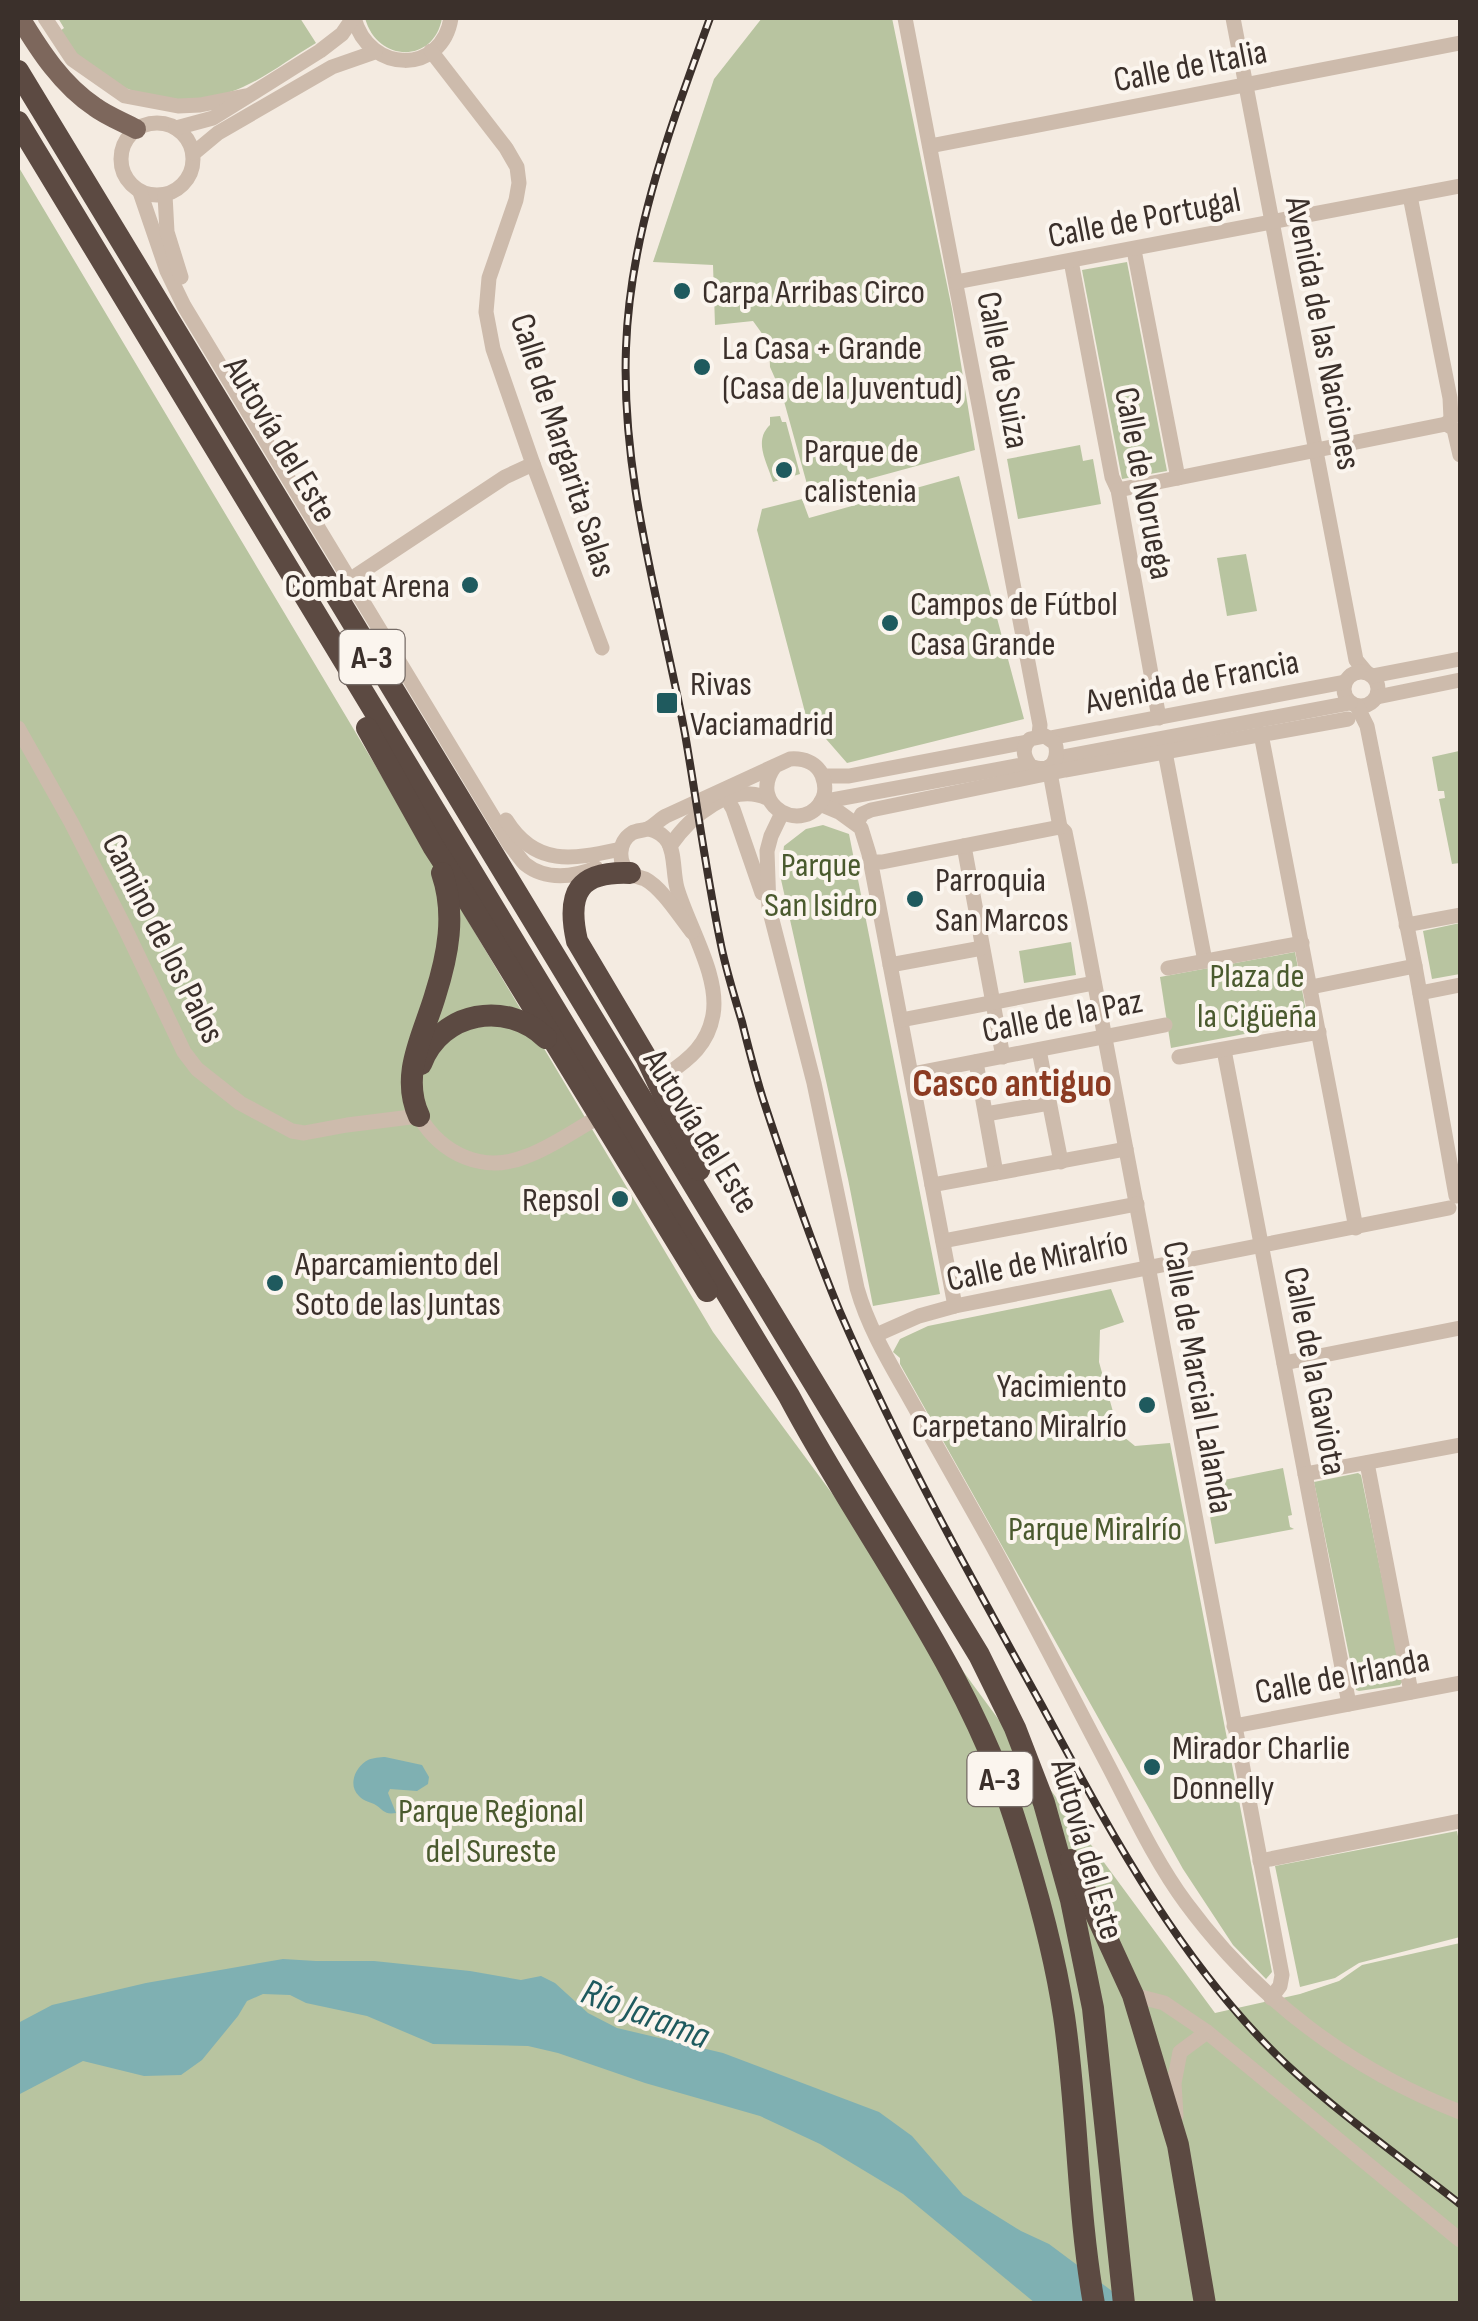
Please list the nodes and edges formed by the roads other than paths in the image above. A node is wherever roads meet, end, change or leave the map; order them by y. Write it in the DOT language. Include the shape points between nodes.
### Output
graph roads {
  1 [pos="20,18"];
  2 [pos="45,18"];
  3 [pos="354,18"];
  4 [pos="450,18"];
  5 [pos="905,18"];
  6 [pos="1233,18"];
  7 [pos="1460,43"];
  8 [pos="375,52"];
  9 [pos="431,52"];
  10 [pos="18,70"];
  11 [pos="1246,85"];
  12 [pos="245,96"];
  13 [pos="18,122"];
  14 [pos="176,128"];
  15 [pos="136,130"];
  16 [pos="930,146"];
  17 [pos="194,153"];
  18 [pos="1460,186"];
  19 [pos="140,192"];
  20 [pos="165,195"];
  21 [pos="1410,196"];
  22 [pos="1272,223"];
  23 [pos="1134,250"];
  24 [pos="1071,261"];
  25 [pos="956,282"];
  26 [pos="1446,424"];
  27 [pos="1316,452"];
  28 [pos="1460,455"];
  29 [pos="533,464"];
  30 [pos="1178,478"];
  31 [pos="1118,490"];
  32 [pos="356,574"];
  33 [pos="316,616"];
  34 [pos="602,648"];
  35 [pos="1460,659"];
  36 [pos="1358,673"];
  37 [pos="1460,680"];
  38 [pos="1361,708"];
  39 [pos="1159,718"];
  40 [pos="18,728"];
  41 [pos="1261,734"];
  42 [pos="1039,739"];
  43 [pos="1165,752"];
  44 [pos="1029,764"];
  45 [pos="775,766"];
  46 [pos="1052,766"];
  47 [pos="823,776"];
  48 [pos="727,799"];
  49 [pos="769,799"];
  50 [pos="820,803"];
  51 [pos="782,813"];
  52 [pos="857,824"];
  53 [pos="1060,826"];
  54 [pos="649,829"];
  55 [pos="432,846"];
  56 [pos="964,846"];
  57 [pos="670,852"];
  58 [pos="871,862"];
  59 [pos="630,866"];
  60 [pos="769,908"];
  61 [pos="1460,915"];
  62 [pos="1406,926"];
  63 [pos="692,932"];
  64 [pos="1302,943"];
  65 [pos="982,948"];
  66 [pos="1204,961"];
  67 [pos="890,965"];
  68 [pos="1414,966"];
  69 [pos="1168,968"];
  70 [pos="1094,983"];
  71 [pos="1460,984"];
  72 [pos="1311,987"];
  73 [pos="1420,993"];
  74 [pos="992,1004"];
  75 [pos="901,1020"];
  76 [pos="1165,1025"];
  77 [pos="1319,1032"];
  78 [pos="1104,1037"];
  79 [pos="1038,1050"];
  80 [pos="1224,1050"];
  81 [pos="1004,1057"];
  82 [pos="1178,1058"];
  83 [pos="566,1062"];
  84 [pos="976,1062"];
  85 [pos="912,1074"];
  86 [pos="666,1075"];
  87 [pos="1049,1103"];
  88 [pos="986,1114"];
  89 [pos="419,1116"];
  90 [pos="590,1122"];
  91 [pos="1126,1149"];
  92 [pos="1060,1162"];
  93 [pos="996,1173"];
  94 [pos="932,1186"];
  95 [pos="1137,1204"];
  96 [pos="1457,1204"];
  97 [pos="1356,1228"];
  98 [pos="944,1241"];
  99 [pos="729,1242"];
  100 [pos="1261,1246"];
  101 [pos="1147,1268"];
  102 [pos="955,1306"];
  103 [pos="1460,1328"];
  104 [pos="876,1336"];
  105 [pos="1284,1363"];
  106 [pos="1460,1445"];
  107 [pos="822,1460"];
  108 [pos="1367,1463"];
  109 [pos="1305,1474"];
  110 [pos="1460,1683"];
  111 [pos="1411,1692"];
  112 [pos="1349,1704"];
  113 [pos="1234,1726"];
  114 [pos="1044,1803"];
  115 [pos="1460,1821"];
  116 [pos="1260,1861"];
  117 [pos="1132,1996"];
  118 [pos="1271,1998"];
  119 [pos="1207,2032"];
  120 [pos="1460,2112"];
  121 [pos="1178,2145"];
  122 [pos="1460,2240"];
  123 [pos="1094,2304"];
  124 [pos="1124,2304"];
  125 [pos="1206,2304"];
  1 -- 15 [label="main road" via="67,83"];
  2 -- 12 [label="street" via="72,60 125,96 178,106"];
  3 -- 8 [label="street"];
  3 -- 12 [label="street" via="325,48"];
  4 -- 9 [label="street"];
  5 -- 16 [label="street, Calle de Suiza"];
  6 -- 11 [label="street, Avenida de las Naciones"];
  7 -- 11 [label="street, Calle de Italia"];
  8 -- 9 [label="street" via="409,60"];
  8 -- 17 [label="street" via="332,67"];
  9 -- 29 [label="street, Calle de Margarita Salas" via="516,167 516,200 489,278 486,312"];
  10 -- 99 [label="highway, Autovía del Este / A-3"];
  11 -- 16 [label="street, Calle de Italia"];
  11 -- 22 [label="street, Avenida de las Naciones"];
  12 -- 14 [label="street" via="208,120"];
  13 -- 33 [label="highway, Autovía del Este / A-3"];
  14 -- 15 [label="street" via="160,123"];
  14 -- 17 [label="street"];
  15 -- 19 [label="street" via="121,162"];
  16 -- 25 [label="street, Calle de Suiza"];
  17 -- 20 [label="street" via="184,184"];
  18 -- 21 [label="street, Calle de Portugal"];
  19 -- 20 [label="street"];
  19 -- 59 [label="street" via="184,306 510,844 524,863 555,875"];
  20 -- 32 [label="street" via="176,268 192,302"];
  21 -- 22 [label="street, Calle de Portugal"];
  21 -- 26 [label="street" via="1450,398"];
  22 -- 23 [label="street, Calle de Portugal"];
  22 -- 27 [label="street, Avenida de las Naciones"];
  23 -- 24 [label="street, Calle de Portugal"];
  23 -- 30 [label="street"];
  24 -- 25 [label="street, Calle de Portugal"];
  24 -- 31 [label="street, Calle de Noruega"];
  25 -- 42 [label="street, Calle de Suiza"];
  26 -- 27 [label="street"];
  26 -- 28 [label="street"];
  27 -- 30 [label="street"];
  27 -- 36 [label="street, Avenida de las Naciones"];
  29 -- 32 [label="street"];
  29 -- 34 [label="street, Calle de Margarita Salas"];
  30 -- 31 [label="street"];
  31 -- 39 [label="street, Calle de Noruega"];
  32 -- 59 [label="street" via="514,834 550,856"];
  33 -- 55 [label="highway" via="322,644"];
  33 -- 107 [label="highway, Autovía del Este / A-3"];
  35 -- 36 [label="street, Avenida de Francia"];
  36 -- 38 [label="street" via="1344,689"];
  36 -- 38 [label="street" via="1378,689"];
  36 -- 39 [label="street, Avenida de Francia"];
  37 -- 38 [label="street, Avenida de Francia"];
  38 -- 41 [label="street"];
  38 -- 46 [label="street, Avenida de Francia"];
  38 -- 62 [label="street"];
  39 -- 42 [label="street, Avenida de Francia"];
  40 -- 89 [label="street, Camino de los Palos" via="197,1068 240,1103 304,1134"];
  41 -- 43 [label="street"];
  41 -- 64 [label="street"];
  42 -- 44 [label="street" via="1024,750"];
  42 -- 46 [label="street, Avenida de Francia" via="1055,743"];
  42 -- 47 [label="street, Avenida de Francia"];
  43 -- 46 [label="street"];
  43 -- 66 [label="street"];
  44 -- 46 [label="street, Avenida de Francia"];
  44 -- 50 [label="street, Avenida de Francia"];
  45 -- 47 [label="street" via="803,759"];
  45 -- 49 [label="street"];
  45 -- 54 [label="street"];
  46 -- 52 [label="street" via="865,812"];
  46 -- 53 [label="street, Calle de Marcial Lalanda"];
  47 -- 50 [label="street"];
  48 -- 49 [label="street" via="751,793"];
  48 -- 57 [label="street" via="692,820"];
  48 -- 60 [label="street"];
  49 -- 51 [label="street"];
  50 -- 51 [label="street" via="805,815"];
  50 -- 52 [label="street"];
  51 -- 60 [label="street" via="767,852"];
  52 -- 58 [label="street"];
  53 -- 56 [label="street"];
  53 -- 70 [label="street, Calle de Marcial Lalanda"];
  54 -- 57 [label="street" via="660,833"];
  54 -- 59 [label="street" via="626,839"];
  55 -- 83 [label="highway"];
  55 -- 89 [label="highway" via="450,895 449,943 414,1056 411,1100"];
  56 -- 58 [label="street"];
  56 -- 65 [label="street"];
  57 -- 59 [label="street" via="661,874"];
  57 -- 63 [label="street"];
  58 -- 67 [label="street"];
  59 -- 63 [label="street"];
  59 -- 99 [label="highway" via="585,882 574,900 577,941 646,1059 723,1216"];
  60 -- 104 [label="street" via="862,1308"];
  61 -- 62 [label="street"];
  62 -- 68 [label="street"];
  63 -- 86 [label="street" via="710,976 714,1011 698,1050"];
  64 -- 66 [label="street"];
  64 -- 72 [label="street"];
  65 -- 67 [label="street"];
  65 -- 74 [label="street"];
  66 -- 69 [label="street"];
  67 -- 75 [label="street"];
  68 -- 72 [label="street"];
  68 -- 73 [label="street"];
  70 -- 74 [label="street"];
  70 -- 78 [label="street, Calle de Marcial Lalanda"];
  71 -- 73 [label="street"];
  72 -- 77 [label="street"];
  73 -- 96 [label="street"];
  74 -- 75 [label="street"];
  74 -- 81 [label="street"];
  75 -- 85 [label="street"];
  76 -- 78 [label="street, Calle de la Paz"];
  77 -- 80 [label="street"];
  77 -- 97 [label="street"];
  78 -- 79 [label="street, Calle de la Paz"];
  78 -- 91 [label="street, Calle de Marcial Lalanda"];
  79 -- 81 [label="street, Calle de la Paz"];
  79 -- 87 [label="street"];
  80 -- 82 [label="street"];
  80 -- 100 [label="street, Calle de la Gaviota"];
  81 -- 84 [label="street, Calle de la Paz"];
  83 -- 89 [label="highway" via="530,1024 507,1015 462,1020 425,1052 417,1074"];
  83 -- 107 [label="highway"];
  84 -- 85 [label="street, Calle de la Paz"];
  84 -- 88 [label="street"];
  85 -- 94 [label="street"];
  87 -- 88 [label="street"];
  87 -- 92 [label="street"];
  88 -- 93 [label="street"];
  89 -- 90 [label="street" via="442,1146 494,1163 524,1158"];
  91 -- 92 [label="street"];
  91 -- 95 [label="street, Calle de Marcial Lalanda"];
  92 -- 93 [label="street"];
  93 -- 94 [label="street"];
  94 -- 98 [label="street"];
  95 -- 98 [label="street"];
  95 -- 101 [label="street, Calle de Marcial Lalanda"];
  96 -- 97 [label="street, Calle de Miralrío"];
  97 -- 100 [label="street, Calle de Miralrío"];
  98 -- 102 [label="street"];
  99 -- 114 [label="highway, Autovía del Este / A-3" via="979,1655"];
  100 -- 101 [label="street, Calle de Miralrío"];
  100 -- 105 [label="street, Calle de la Gaviota"];
  101 -- 102 [label="street, Calle de Miralrío"];
  101 -- 113 [label="street, Calle de Marcial Lalanda"];
  102 -- 104 [label="street, Calle de Miralrío"];
  103 -- 105 [label="street"];
  104 -- 118 [label="street" via="1168,1876 1225,1952"];
  105 -- 109 [label="street, Calle de la Gaviota"];
  106 -- 108 [label="street"];
  107 -- 123 [label="highway, Autovía del Este / A-3" via="949,1670 1014,1814 1064,2015"];
  108 -- 109 [label="street"];
  108 -- 111 [label="street"];
  109 -- 112 [label="street, Calle de la Gaviota"];
  110 -- 111 [label="street, Calle de Irlanda"];
  111 -- 112 [label="street, Calle de Irlanda"];
  112 -- 113 [label="street, Calle de Irlanda"];
  113 -- 116 [label="street, Calle de Marcial Lalanda"];
  114 -- 117 [label="highway"];
  114 -- 124 [label="highway, Autovía del Este / A-3" via="1093,2008"];
  115 -- 116 [label="street"];
  116 -- 118 [label="street, Calle de Marcial Lalanda" via="1282,1975"];
  117 -- 119 [label="street" via="1164,2003"];
  117 -- 121 [label="highway"];
  118 -- 120 [label="street" via="1384,2078"];
  119 -- 121 [label="street" via="1180,2052 1174,2083"];
  119 -- 122 [label="street"];
  121 -- 125 [label="highway"];
}
